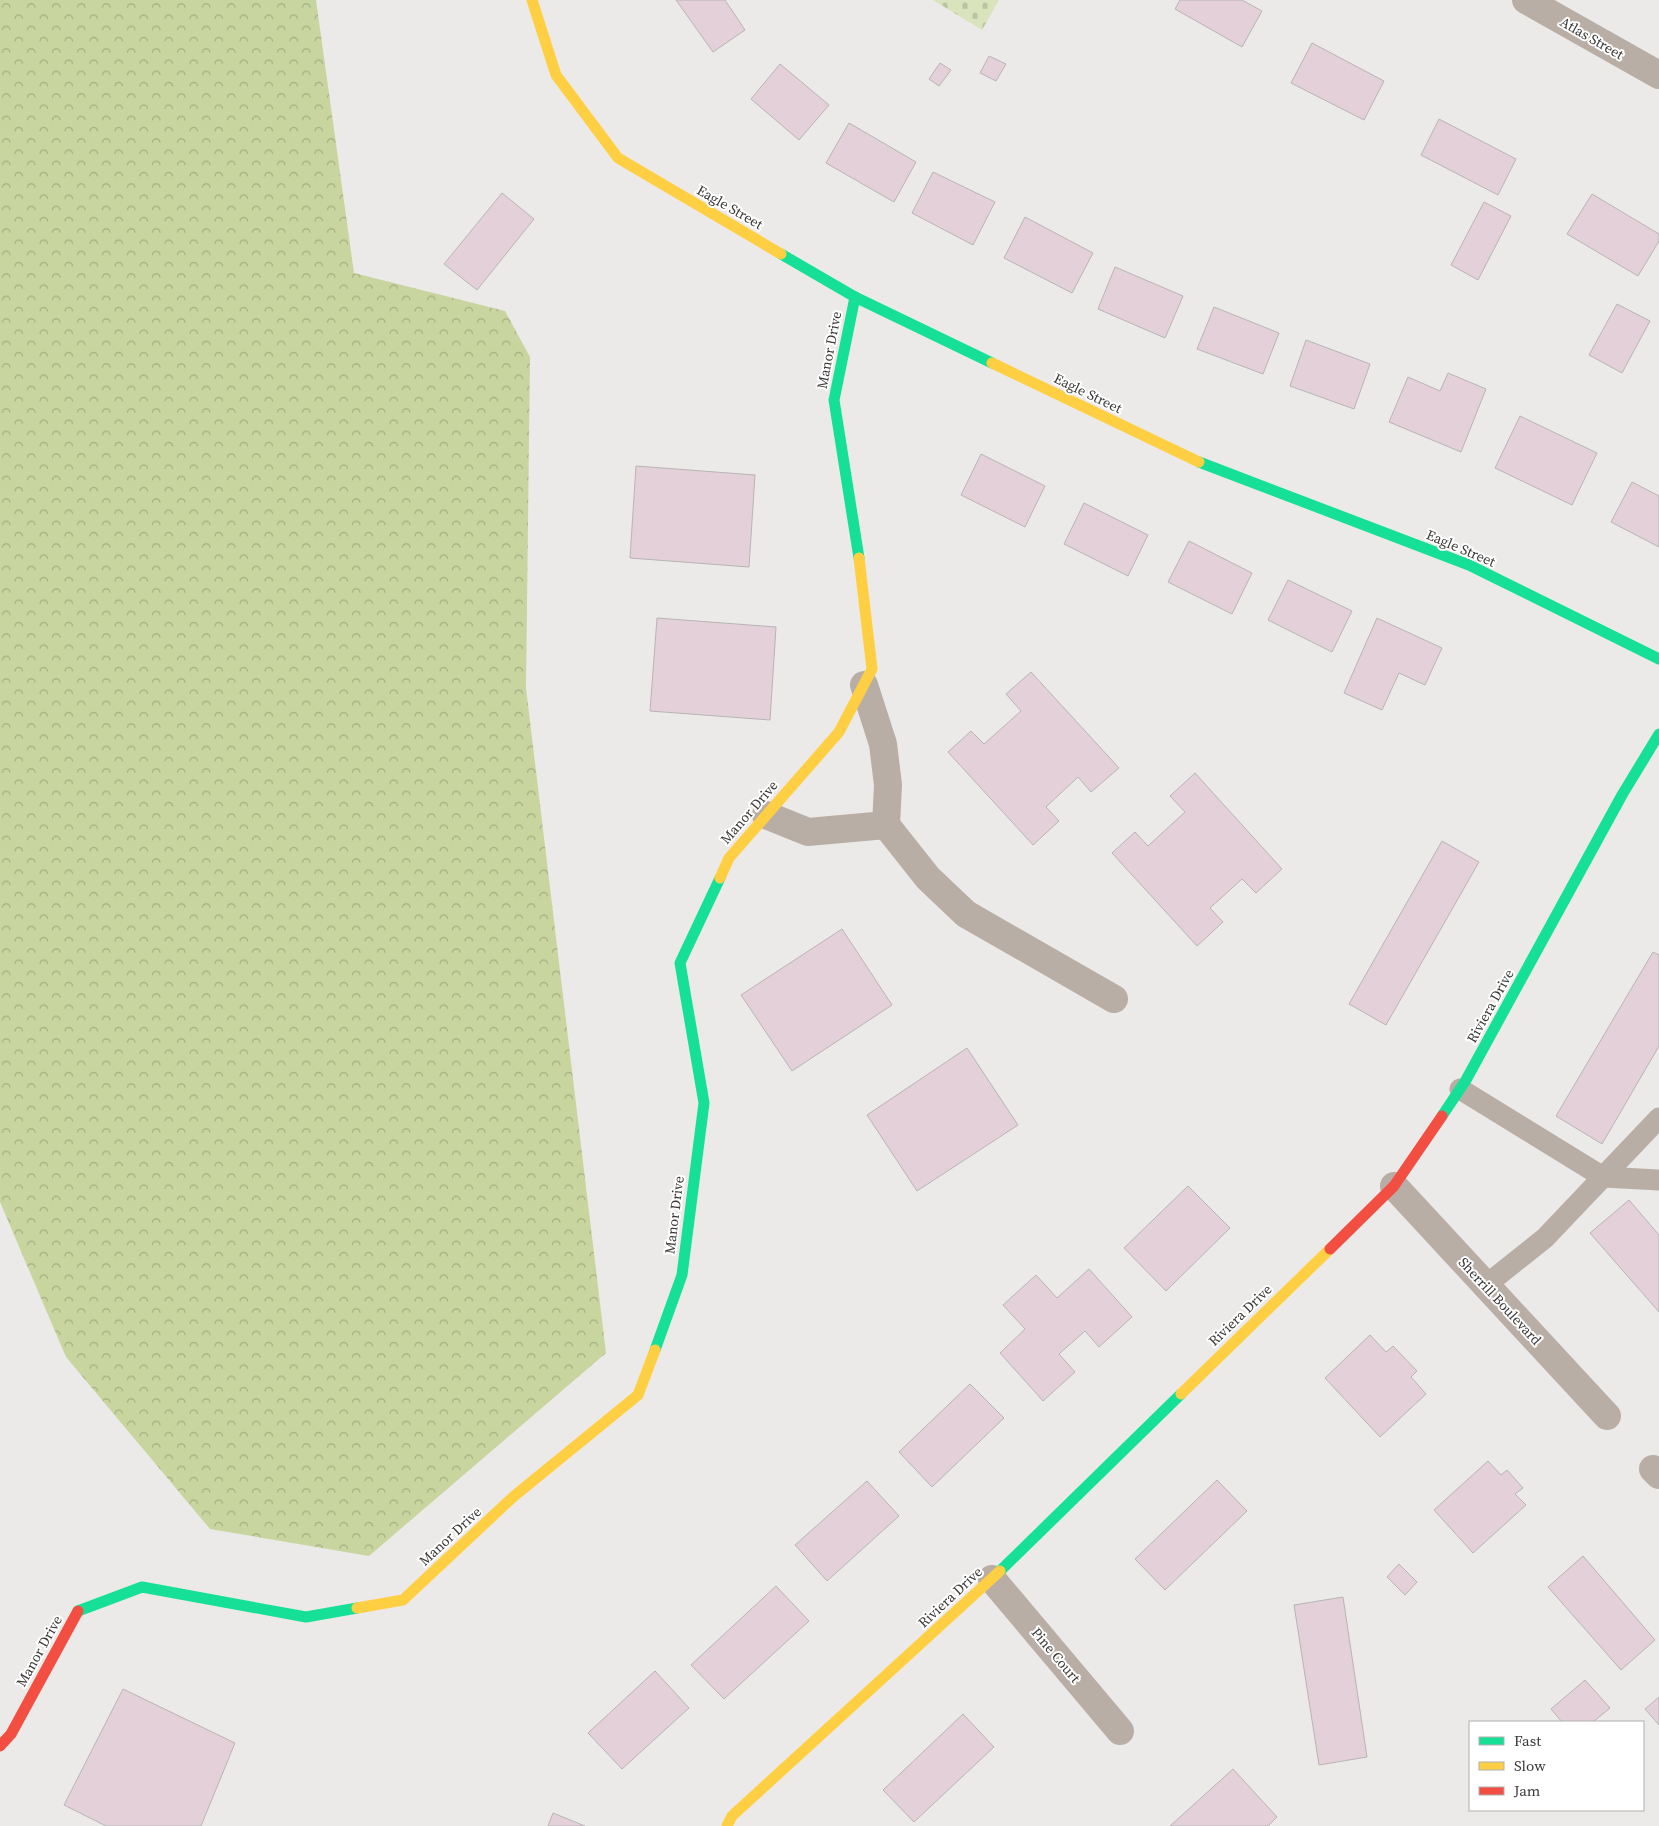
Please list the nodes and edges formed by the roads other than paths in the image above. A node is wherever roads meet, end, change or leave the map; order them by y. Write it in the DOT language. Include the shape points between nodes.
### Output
graph roads {
  1 [pos="532,0"];
  2 [pos="1526,0"];
  3 [pos="1659,76"];
  4 [pos="855,297"];
  5 [pos="1659,658"];
  6 [pos="864,685"];
  7 [pos="1659,734"];
  8 [pos="766,815"];
  9 [pos="886,826"];
  10 [pos="1114,999"];
  11 [pos="1460,1089"];
  12 [pos="1659,1118"];
  13 [pos="1603,1177"];
  14 [pos="1659,1180"];
  15 [pos="1394,1186"];
  16 [pos="1486,1285"];
  17 [pos="1606,1416"];
  18 [pos="992,1579"];
  19 [pos="1120,1731"];
  20 [pos="0,1746"];
  21 [pos="726,1826"];
  1 -- 4 [label="street, Eagle Street" via="556,75 618,158"];
  2 -- 3 [label="street, Atlas Street"];
  4 -- 5 [label="street, Eagle Street" via="1189,458 1469,565"];
  4 -- 6 [label="street, Manor Drive" via="834,400 857,540 872,669"];
  6 -- 8 [label="street, Manor Drive" via="839,732"];
  6 -- 9 [label="street" via="883,744 888,786"];
  7 -- 11 [label="street, Riviera Drive"];
  8 -- 9 [label="street" via="808,832"];
  8 -- 20 [label="street, Manor Drive" via="729,858 680,963 704,1103 682,1275 638,1395 513,1498 403,1600 306,1617 142,1587 77,1612 11,1734"];
  9 -- 10 [label="street" via="928,878 966,914"];
  11 -- 13 [label="lane"];
  11 -- 15 [label="street, Riviera Drive"];
  12 -- 13 [label="lane"];
  13 -- 14 [label="lane"];
  13 -- 16 [label="lane" via="1545,1238"];
  15 -- 16 [label="street, Sherrill Boulevard"];
  15 -- 18 [label="street, Riviera Drive"];
  16 -- 17 [label="street, Sherrill Boulevard"];
  18 -- 19 [label="street, Pine Court"];
  18 -- 21 [label="street, Riviera Drive" via="732,1816"];
}
